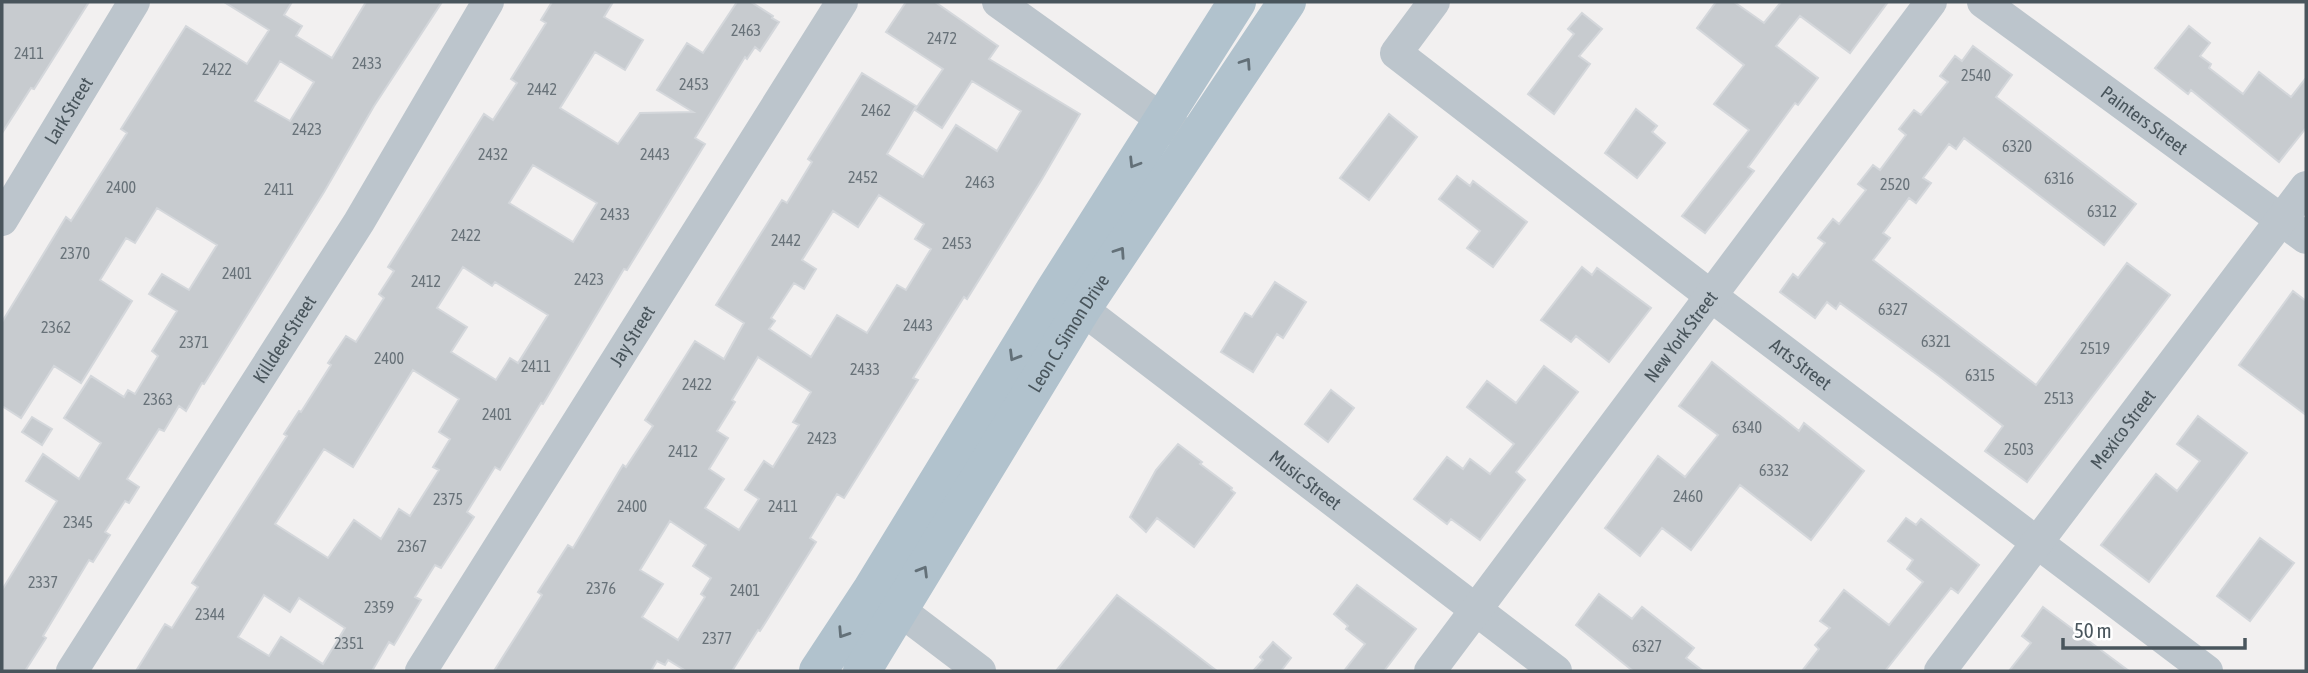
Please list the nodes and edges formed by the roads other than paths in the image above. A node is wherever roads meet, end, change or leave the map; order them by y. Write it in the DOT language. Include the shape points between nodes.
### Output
graph roads {
  1 [pos="134,2"];
  2 [pos="488,2"];
  3 [pos="842,2"];
  4 [pos="998,2"];
  5 [pos="1237,2"];
  6 [pos="1287,2"];
  7 [pos="1434,2"];
  8 [pos="1931,2"];
  9 [pos="1983,2"];
  10 [pos="1162,119"];
  11 [pos="1193,142"];
  12 [pos="2306,187"];
  13 [pos="2,220"];
  14 [pos="2294,228"];
  15 [pos="1711,296"];
  16 [pos="1068,300"];
  17 [pos="2038,542"];
  18 [pos="886,600"];
  19 [pos="1476,611"];
  20 [pos="72,671"];
  21 [pos="421,671"];
  22 [pos="818,671"];
  23 [pos="862,671"];
  24 [pos="980,671"];
  25 [pos="1430,671"];
  26 [pos="1556,671"];
  27 [pos="1940,671"];
  28 [pos="2207,671"];
  1 -- 13 [label="street, Lark Street"];
  2 -- 20 [label="street, Killdeer Street" via="359,222"];
  3 -- 21 [label="street, Jay Street"];
  4 -- 10 [label="street"];
  5 -- 10 [label="main road, Leon C. Simon Drive"];
  11 -- 6 [label="main road, Leon C. Simon Drive, one-way"];
  7 -- 15 [label="street, Arts Street" via="1396,53"];
  8 -- 15 [label="street, New York Street"];
  9 -- 14 [label="street, Painters Street"];
  10 -- 11 [label="street"];
  10 -- 16 [label="main road, Leon C. Simon Drive, one-way"];
  16 -- 11 [label="main road, Leon C. Simon Drive, one-way"];
  12 -- 14 [label="street, Mexico Street"];
  14 -- 17 [label="street, Mexico Street"];
  15 -- 17 [label="street, Arts Street"];
  15 -- 19 [label="street, New York Street"];
  16 -- 18 [label="main road, Leon C. Simon Drive"];
  16 -- 19 [label="street, Music Street"];
  17 -- 27 [label="street, Mexico Street"];
  17 -- 28 [label="street, Arts Street"];
  18 -- 22 [label="main road, Leon C. Simon Drive, one-way"];
  18 -- 23 [label="main road, Leon C. Simon Drive"];
  18 -- 24 [label="street"];
  19 -- 25 [label="street, New York Street"];
  19 -- 26 [label="street, Music Street"];
}
